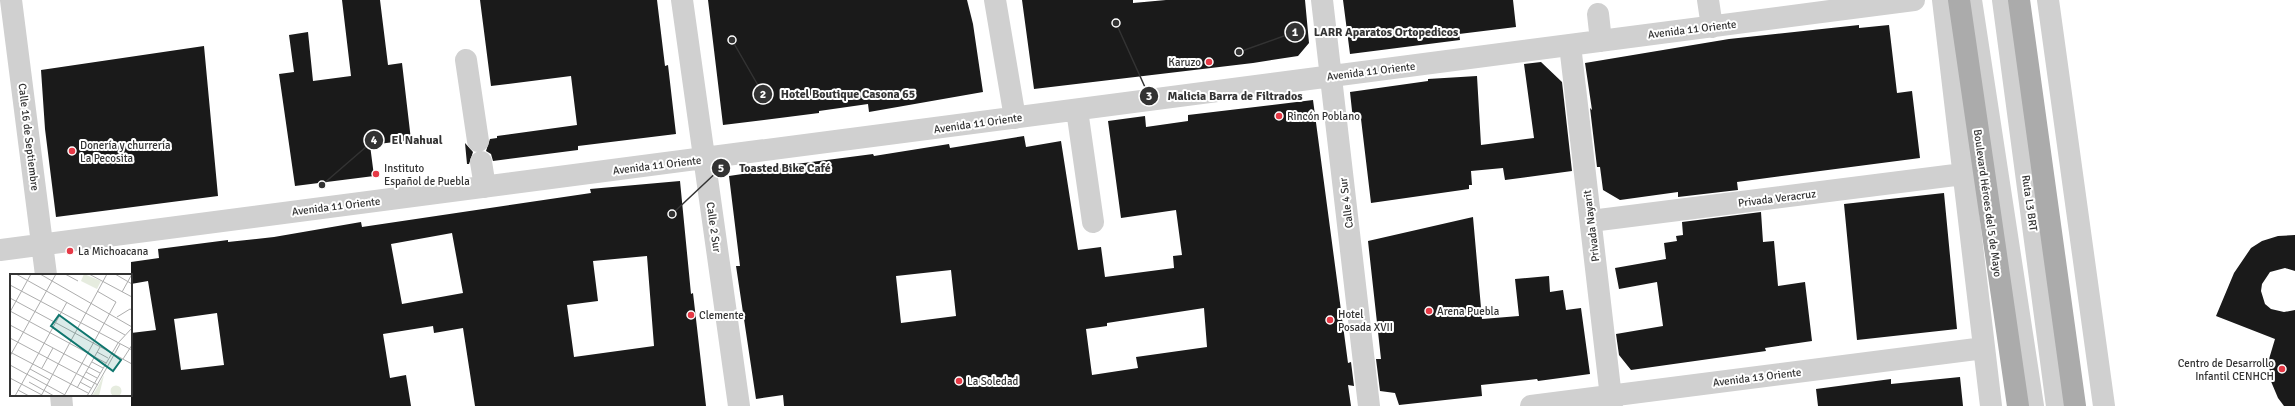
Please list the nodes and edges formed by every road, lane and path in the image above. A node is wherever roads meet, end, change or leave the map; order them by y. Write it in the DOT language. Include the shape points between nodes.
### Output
graph roads {
  1 [pos="11,0"];
  2 [pos="682,0"];
  3 [pos="995,0"];
  4 [pos="1322,0"];
  5 [pos="1708,0"];
  6 [pos="1914,0"];
  7 [pos="1943,0"];
  8 [pos="1959,0"];
  9 [pos="1971,0"];
  10 [pos="2003,0"];
  11 [pos="2018,0"];
  12 [pos="2048,0"];
  13 [pos="1598,14"];
  14 [pos="1712,27"];
  15 [pos="1601,41"];
  16 [pos="1570,45"];
  17 [pos="466,60"];
  18 [pos="1331,77"];
  19 [pos="1077,110"];
  20 [pos="1015,118"];
  21 [pos="478,141"];
  22 [pos="705,159"];
  23 [pos="481,162"];
  24 [pos="1963,174"];
  25 [pos="485,187"];
  26 [pos="1591,221"];
  27 [pos="1093,222"];
  28 [pos="43,244"];
  29 [pos="0,250"];
  30 [pos="46,274"];
  31 [pos="1984,348"];
  32 [pos="61,396"];
  33 [pos="1612,401"];
  34 [pos="62,406"];
  35 [pos="739,406"];
  36 [pos="1369,406"];
  37 [pos="1531,406"];
  38 [pos="1991,406"];
  39 [pos="2018,406"];
  40 [pos="2033,406"];
  41 [pos="2057,406"];
  42 [pos="2075,406"];
  43 [pos="2104,406"];
  1 -- 28 [label="street, Calle 16 de Septiembre"];
  2 -- 22 [label="street, Calle 2 Sur"];
  3 -- 20 [label="street"];
  4 -- 18 [label="street, Calle 4 Sur"];
  5 -- 14 [label="street"];
  6 -- 14 [label="street, Avenida 11 Oriente"];
  7 -- 24 [label="street, Boulevard Héroes del 5 de Mayo"];
  8 -- 39 [label="main road, Boulevard Héroes del 5 de Mayo"];
  9 -- 40 [label="street"];
  10 -- 41 [label="street, Ruta L3 BRT"];
  11 -- 42 [label="main road"];
  12 -- 43 [label="street"];
  13 -- 15 [label="street"];
  14 -- 15 [label="street, Avenida 11 Oriente"];
  15 -- 16 [label="street, Avenida 11 Oriente"];
  16 -- 18 [label="street, Avenida 11 Oriente"];
  16 -- 26 [label="street, Privada Nayarit"];
  17 -- 21 [label="street"];
  18 -- 19 [label="street, Avenida 11 Oriente"];
  18 -- 36 [label="street, Calle 4 Sur"];
  19 -- 20 [label="street, Avenida 11 Oriente"];
  19 -- 27 [label="street"];
  20 -- 22 [label="street, Avenida 11 Oriente"];
  22 -- 25 [label="street, Avenida 11 Oriente"];
  22 -- 35 [label="street, Calle 2 Sur"];
  23 -- 25 [label="street"];
  24 -- 26 [label="street, Privada Veracruz"];
  24 -- 31 [label="street, Boulevard Héroes del 5 de Mayo"];
  25 -- 28 [label="street, Avenida 11 Oriente"];
  26 -- 33 [label="street, Privada Nayarit"];
  28 -- 29 [label="street, Avenida 11 Oriente"];
  28 -- 30 [label="street, Calle 16 de Septiembre"];
  31 -- 33 [label="street, Avenida 13 Oriente"];
  31 -- 38 [label="street, Boulevard Héroes del 5 de Mayo"];
  32 -- 34 [label="street"];
  33 -- 37 [label="street, Avenida 13 Oriente"];
}
